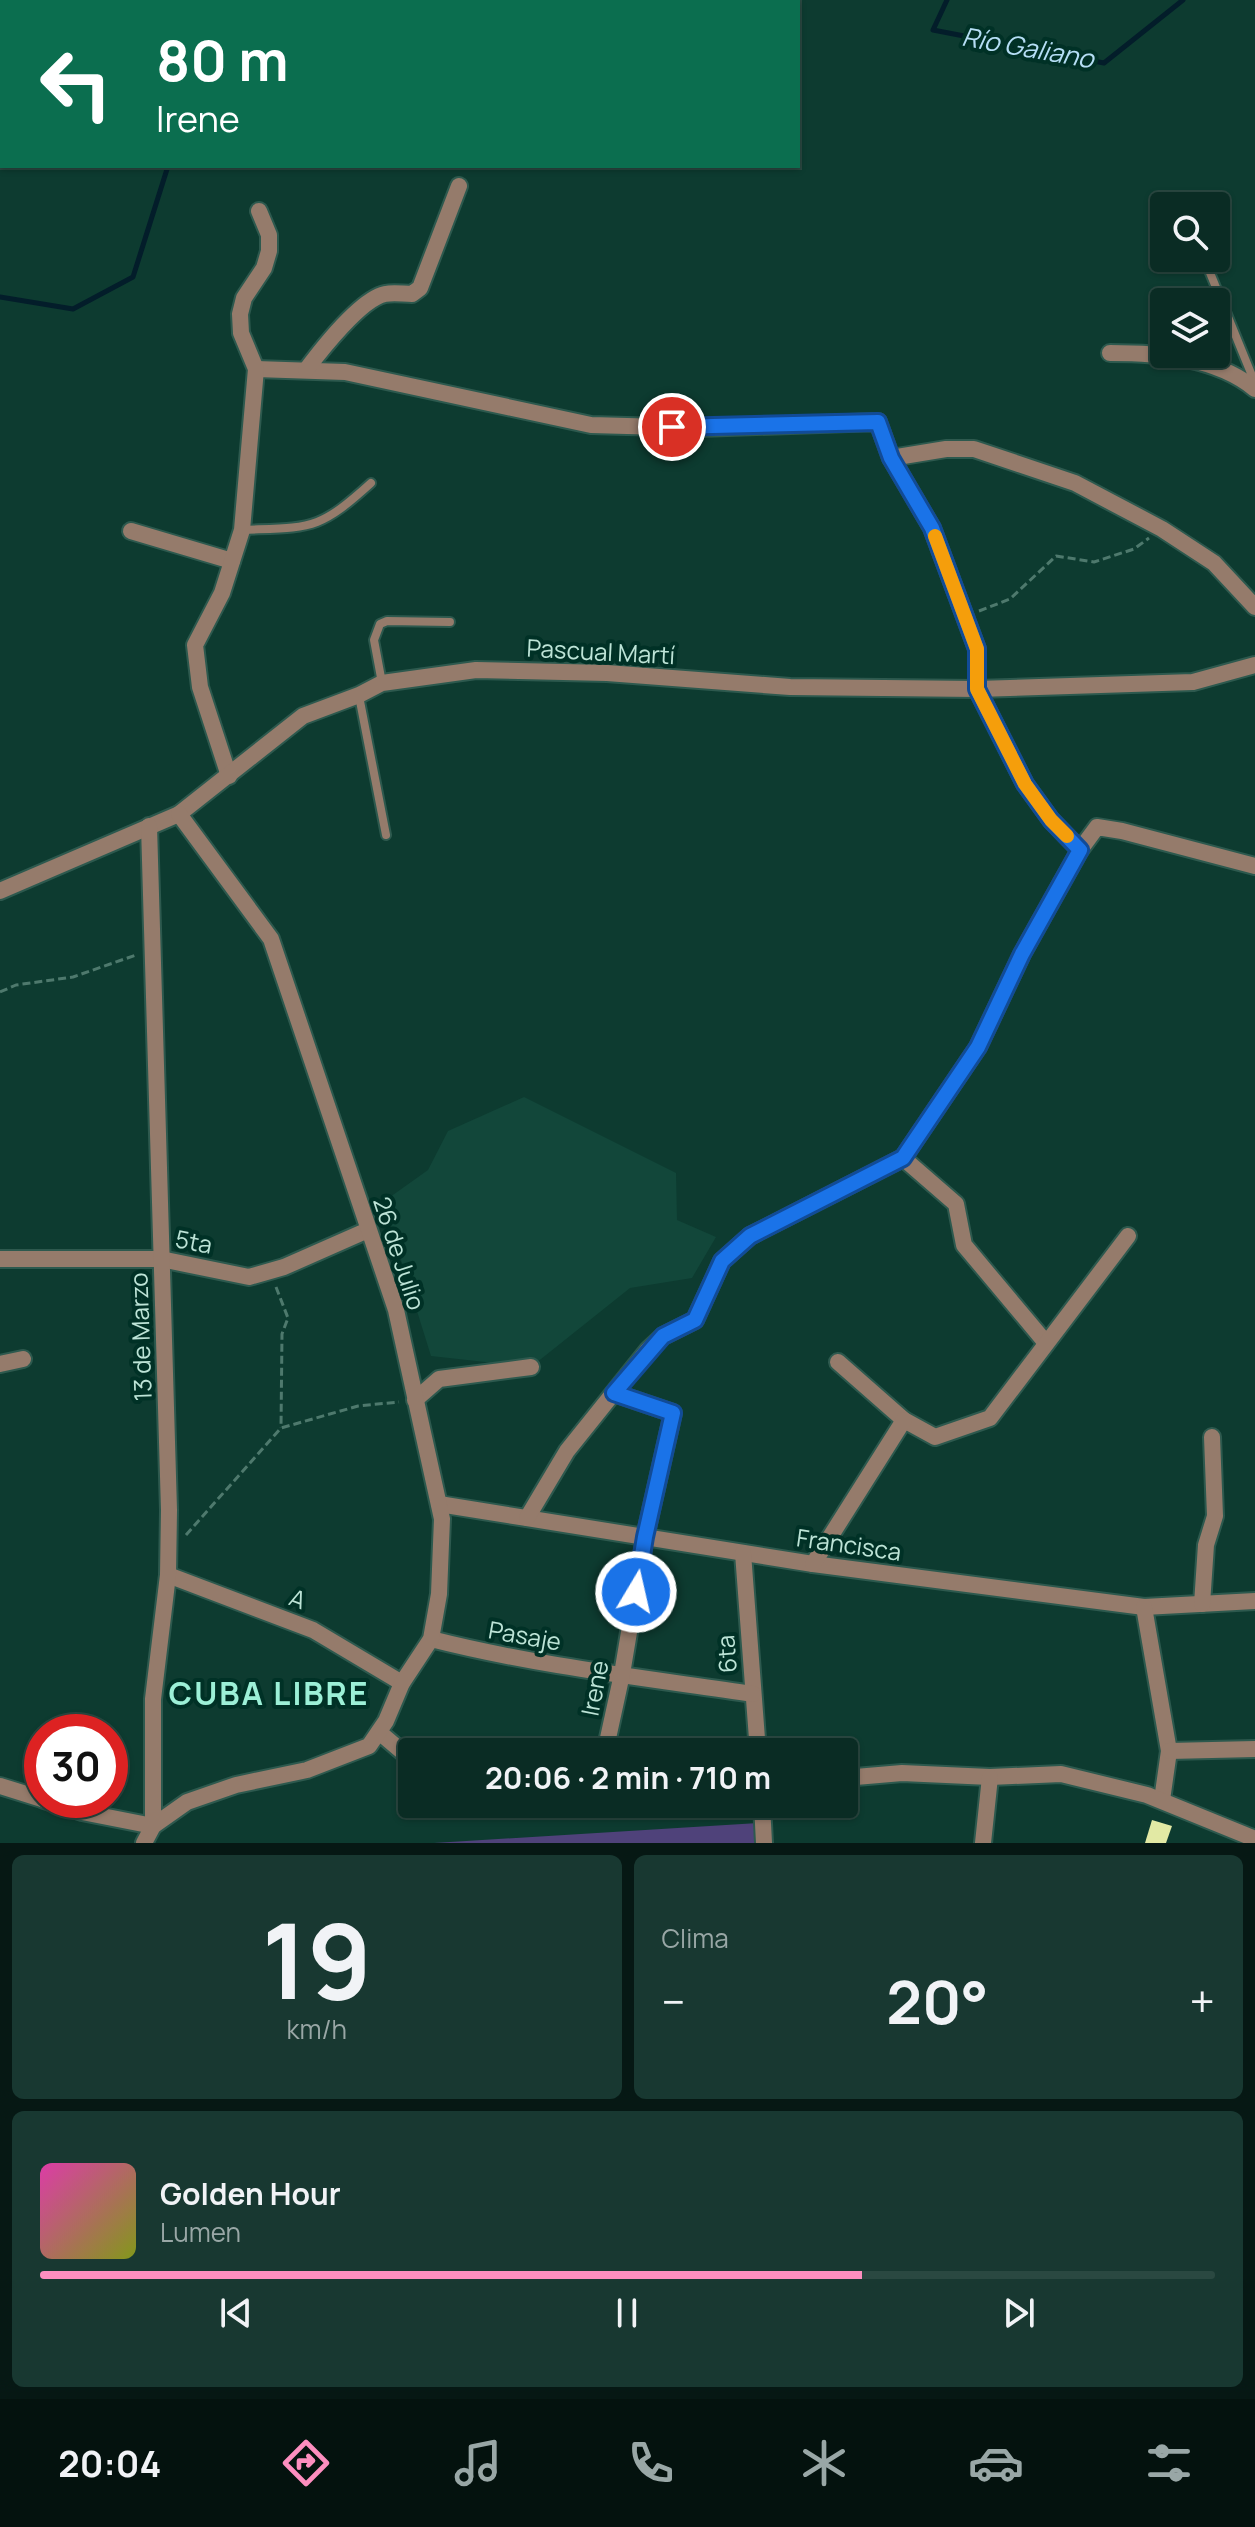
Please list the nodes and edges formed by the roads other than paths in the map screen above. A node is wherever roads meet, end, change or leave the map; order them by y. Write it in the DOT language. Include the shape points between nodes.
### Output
graph roads {
  1 [pos="459,186"];
  2 [pos="259,211"];
  3 [pos="1210,272"];
  4 [pos="1110,353"];
  5 [pos="256,369"];
  6 [pos="306,370"];
  7 [pos="1255,386"];
  8 [pos="891,458"];
  9 [pos="371,483"];
  10 [pos="242,530"];
  11 [pos="131,531"];
  12 [pos="232,561"];
  13 [pos="1255,607"];
  14 [pos="450,622"];
  15 [pos="1255,665"];
  16 [pos="382,683"];
  17 [pos="977,689"];
  18 [pos="359,695"];
  19 [pos="229,776"];
  20 [pos="179,814"];
  21 [pos="149,826"];
  22 [pos="386,835"];
  23 [pos="1080,850"];
  24 [pos="1255,866"];
  25 [pos="0,891"];
  26 [pos="903,1158"];
  27 [pos="368,1230"];
  28 [pos="1128,1236"];
  29 [pos="0,1259"];
  30 [pos="161,1259"];
  31 [pos="1046,1343"];
  32 [pos="23,1359"];
  33 [pos="838,1362"];
  34 [pos="0,1364"];
  35 [pos="531,1367"];
  36 [pos="614,1393"];
  37 [pos="415,1400"];
  38 [pos="904,1420"];
  39 [pos="1212,1437"];
  40 [pos="439,1504"];
  41 [pos="527,1518"];
  42 [pos="645,1537"];
  43 [pos="743,1553"];
  44 [pos="813,1564"];
  45 [pos="168,1575"];
  46 [pos="1255,1601"];
  47 [pos="1202,1604"];
  48 [pos="1144,1607"];
  49 [pos="431,1639"];
  50 [pos="622,1674"];
  51 [pos="402,1683"];
  52 [pos="753,1694"];
  53 [pos="379,1732"];
  54 [pos="608,1738"];
  55 [pos="757,1738"];
  56 [pos="398,1748"];
  57 [pos="1255,1749"];
  58 [pos="1169,1751"];
  59 [pos="858,1777"];
  60 [pos="990,1777"];
  61 [pos="0,1786"];
  62 [pos="24,1794"];
  63 [pos="1162,1800"];
  64 [pos="112,1818"];
  65 [pos="763,1818"];
  66 [pos="153,1826"];
  67 [pos="1255,1839"];
  68 [pos="144,1843"];
  69 [pos="764,1843"];
  70 [pos="983,1843"];
  1 -- 6 [label="street" via="420,288 373,300 334,334"];
  2 -- 5 [label="street" via="269,251 240,314 241,333"];
  3 -- 7 [label="lane"];
  4 -- 7 [label="street" via="1156,353 1209,365"];
  5 -- 6 [label="street"];
  5 -- 10 [label="street"];
  6 -- 8 [label="street" via="345,372 591,425 699,428 878,422"];
  8 -- 13 [label="street" via="974,449 1075,483 1214,563"];
  8 -- 17 [label="street" via="932,528 977,649"];
  9 -- 10 [label="lane" via="340,511 314,525"];
  10 -- 12 [label="street"];
  11 -- 12 [label="street"];
  12 -- 19 [label="street" via="195,645 200,687"];
  14 -- 16 [label="lane" via="380,624 374,640"];
  15 -- 17 [label="street, Pascual Martí" via="1193,682"];
  16 -- 17 [label="street, Pascual Martí" via="476,670 607,673 790,687"];
  16 -- 18 [label="street, Pascual Martí"];
  17 -- 23 [label="street" via="1025,784"];
  18 -- 19 [label="street, Pascual Martí" via="303,716"];
  18 -- 22 [label="lane"];
  19 -- 20 [label="street, Pascual Martí"];
  20 -- 21 [label="street, Pascual Martí"];
  20 -- 27 [label="street, 26 de Julio" via="271,939"];
  21 -- 25 [label="street, Pascual Martí"];
  21 -- 30 [label="street, 13 de Marzo"];
  23 -- 24 [label="street" via="1097,827"];
  23 -- 26 [label="street" via="978,1047"];
  26 -- 31 [label="street" via="956,1204 964,1245"];
  26 -- 36 [label="street" via="750,1236 722,1261 695,1320 663,1336"];
  27 -- 30 [label="street, 5ta" via="249,1277"];
  27 -- 37 [label="street, 26 de Julio" via="396,1310"];
  28 -- 31 [label="street"];
  29 -- 30 [label="street, 5ta"];
  30 -- 45 [label="street, 13 de Marzo"];
  31 -- 38 [label="street" via="990,1418 935,1437"];
  32 -- 34 [label="street"];
  33 -- 38 [label="street"];
  35 -- 37 [label="street" via="439,1379"];
  36 -- 41 [label="street" via="567,1451"];
  36 -- 42 [label="street, Irene" via="673,1413"];
  37 -- 40 [label="street, 26 de Julio"];
  38 -- 44 [label="street"];
  39 -- 47 [label="street" via="1215,1516 1206,1545"];
  40 -- 41 [label="street, Francisca"];
  40 -- 49 [label="street, 26 de Julio" via="439,1594"];
  41 -- 42 [label="street, Francisca"];
  42 -- 43 [label="street, Francisca"];
  42 -- 50 [label="street, Irene"];
  43 -- 44 [label="street, Francisca"];
  43 -- 52 [label="street, 6ta"];
  44 -- 48 [label="street, Francisca"];
  45 -- 51 [label="street, A" via="313,1630"];
  45 -- 66 [label="street, 13 de Marzo" via="153,1699"];
  46 -- 47 [label="street, Francisca"];
  47 -- 48 [label="street, Francisca"];
  48 -- 58 [label="street"];
  49 -- 50 [label="street, Pasaje"];
  49 -- 51 [label="street, 26 de Julio"];
  50 -- 52 [label="street, Pasaje"];
  50 -- 54 [label="street, Irene"];
  51 -- 53 [label="street, 26 de Julio"];
  52 -- 55 [label="street, 6ta"];
  53 -- 56 [label="street"];
  53 -- 66 [label="street" via="369,1746 307,1770 187,1802"];
  57 -- 58 [label="street"];
  58 -- 63 [label="street"];
  59 -- 60 [label="street"];
  60 -- 63 [label="street" via="1061,1774"];
  60 -- 70 [label="street"];
  61 -- 62 [label="street"];
  63 -- 67 [label="street"];
  64 -- 66 [label="street"];
  65 -- 69 [label="street"];
  66 -- 68 [label="street, 13 de Marzo"];
}
